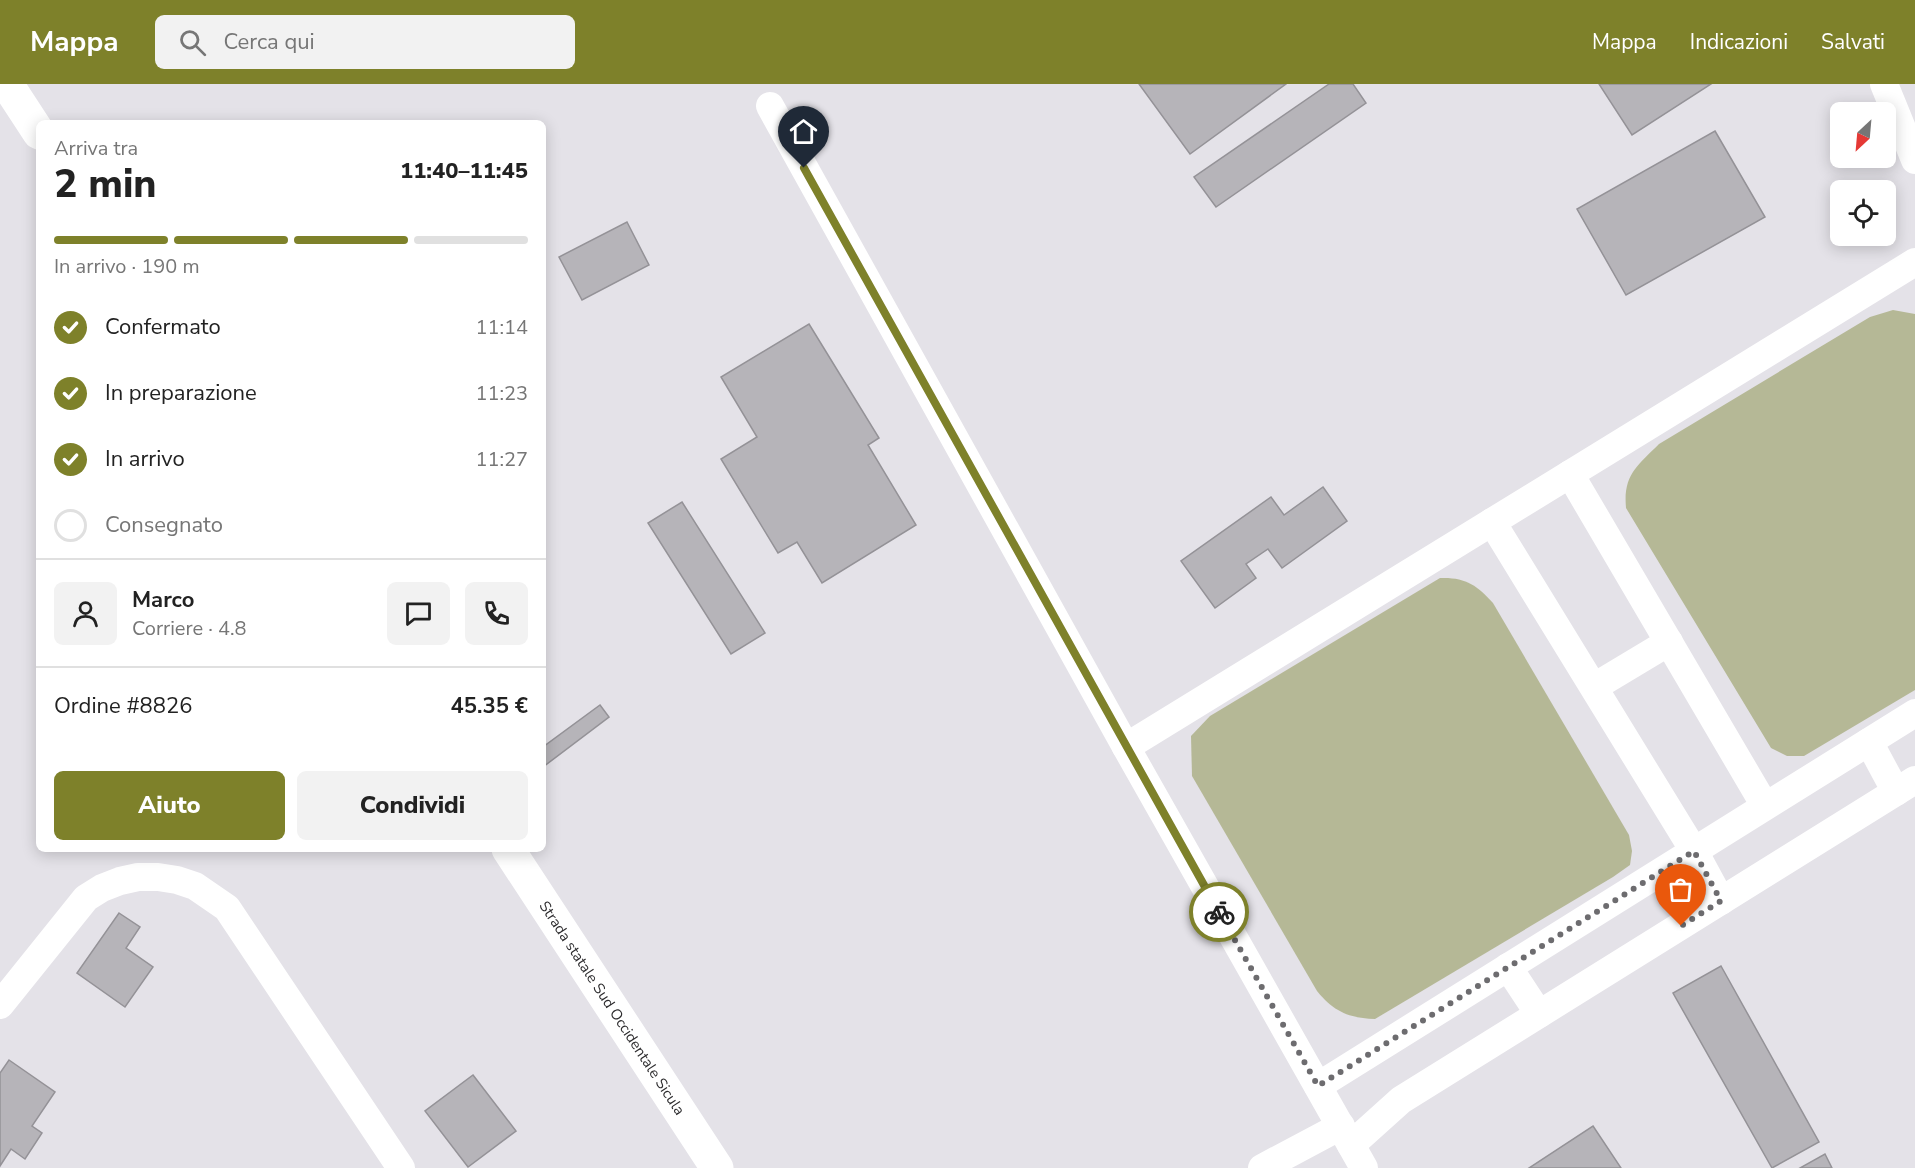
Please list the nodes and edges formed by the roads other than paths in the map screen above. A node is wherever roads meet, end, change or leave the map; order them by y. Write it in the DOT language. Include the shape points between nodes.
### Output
graph roads {
  1 [pos="7,84"];
  2 [pos="1884,84"];
  3 [pos="770,106"];
  4 [pos="36,128"];
  5 [pos="1915,160"];
  6 [pos="1915,262"];
  7 [pos="1570,474"];
  8 [pos="1492,522"];
  9 [pos="1669,642"];
  10 [pos="1594,687"];
  11 [pos="1915,713"];
  12 [pos="1869,742"];
  13 [pos="1126,747"];
  14 [pos="1906,786"];
  15 [pos="1765,806"];
  16 [pos="1694,851"];
  17 [pos="510,852"];
  18 [pos="1721,901"];
  19 [pos="1508,967"];
  20 [pos="0,1005"];
  21 [pos="1539,1014"];
  22 [pos="1318,1086"];
  23 [pos="1352,1146"];
  24 [pos="402,1168"];
  25 [pos="717,1168"];
  26 [pos="1262,1168"];
  1 -- 4 [label="main road"];
  2 -- 5 [label="street"];
  3 -- 13 [label="street"];
  6 -- 7 [label="street"];
  7 -- 8 [label="street"];
  7 -- 9 [label="street"];
  8 -- 10 [label="street"];
  8 -- 13 [label="street"];
  9 -- 10 [label="street"];
  9 -- 15 [label="street"];
  10 -- 16 [label="street"];
  11 -- 12 [label="street"];
  12 -- 14 [label="street"];
  12 -- 15 [label="street"];
  13 -- 22 [label="street"];
  14 -- 18 [label="street"];
  15 -- 16 [label="street"];
  16 -- 18 [label="street"];
  16 -- 19 [label="street"];
  17 -- 25 [label="main road, Strada statale Sud Occidentale Sicula"];
  18 -- 21 [label="street"];
  19 -- 21 [label="street"];
  19 -- 22 [label="street"];
  20 -- 24 [label="street" via="86,898 120,881 138,877 158,876 195,886 227,908"];
  21 -- 23 [label="street" via="1401,1100"];
  22 -- 23 [label="street"];
  23 -- 26 [label="street"];
}
